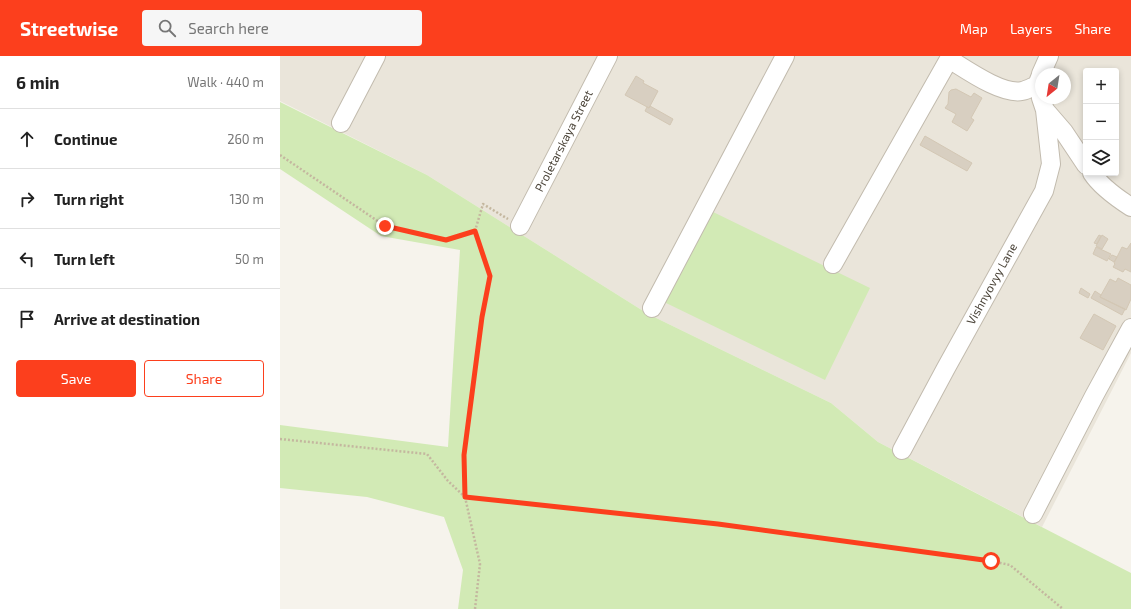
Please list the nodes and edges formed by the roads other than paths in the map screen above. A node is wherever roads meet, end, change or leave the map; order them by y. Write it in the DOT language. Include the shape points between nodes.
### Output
graph roads {
  1 [pos="376,56"];
  2 [pos="608,56"];
  3 [pos="785,56"];
  4 [pos="1050,56"];
  5 [pos="1047,68"];
  6 [pos="1035,90"];
  7 [pos="1043,104"];
  8 [pos="1049,104"];
  9 [pos="341,123"];
  10 [pos="1083,160"];
  11 [pos="1094,176"];
  12 [pos="1131,207"];
  13 [pos="520,226"];
  14 [pos="833,264"];
  15 [pos="652,308"];
  16 [pos="1131,328"];
  17 [pos="902,450"];
  18 [pos="1033,514"];
  1 -- 9 [label="street"];
  2 -- 13 [label="street, Proletarskaya Street"];
  3 -- 15 [label="street"];
  4 -- 5 [label="street"];
  6 -- 14 [label="street" via="1010,91 996,86 949,59"];
  7 -- 17 [label="street, Vishnyovyy Lane" via="1051,164 1044,191"];
  8 -- 10 [label="street"];
  11 -- 12 [label="street" via="1114,196"];
  16 -- 18 [label="street"];
}
